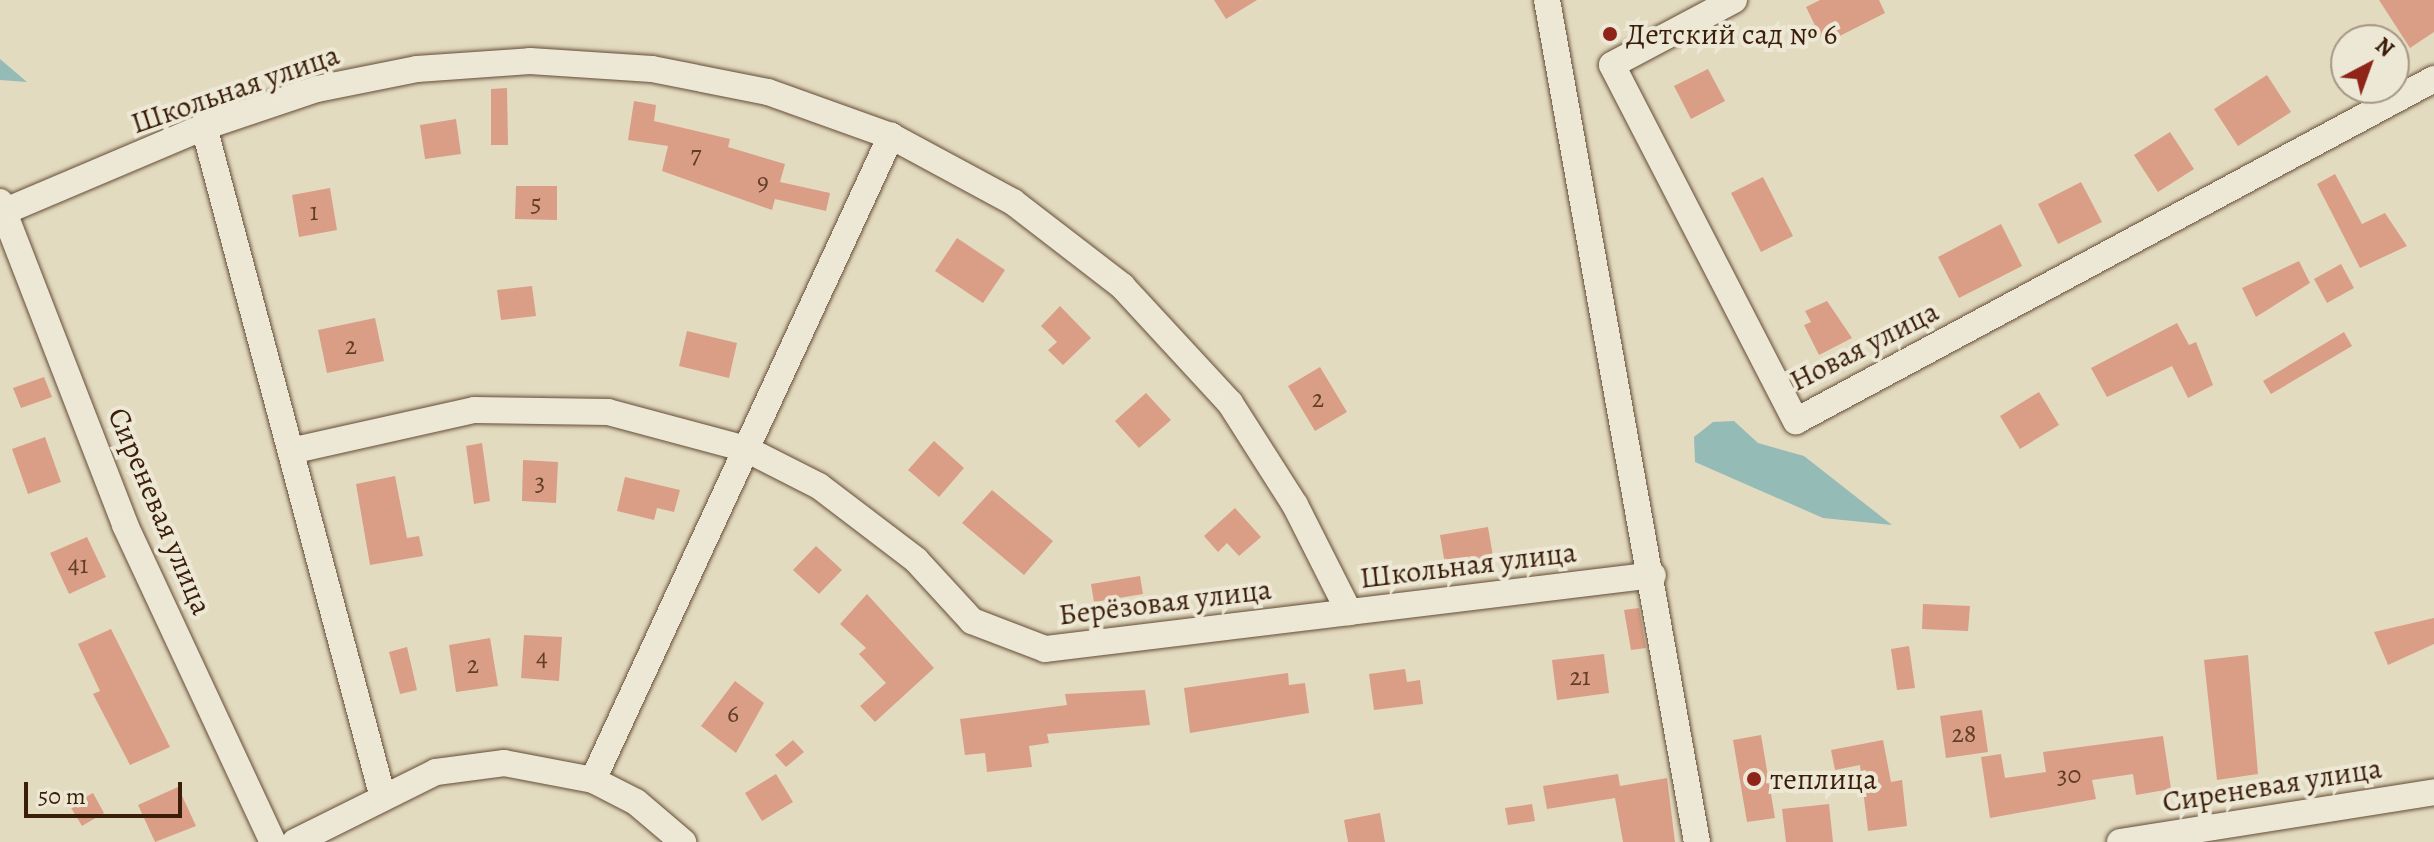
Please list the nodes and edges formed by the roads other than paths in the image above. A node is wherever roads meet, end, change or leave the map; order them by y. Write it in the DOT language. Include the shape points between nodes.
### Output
graph roads {
  1 [pos="1547,0"];
  2 [pos="1734,0"];
  3 [pos="2434,79"];
  4 [pos="204,127"];
  5 [pos="891,136"];
  6 [pos="4,206"];
  7 [pos="746,449"];
  8 [pos="295,450"];
  9 [pos="1653,575"];
  10 [pos="1349,612"];
  11 [pos="593,780"];
  12 [pos="2434,792"];
  13 [pos="382,794"];
  14 [pos="273,842"];
  15 [pos="295,842"];
  16 [pos="683,842"];
  17 [pos="1697,842"];
  18 [pos="2120,842"];
  1 -- 9 [label="street"];
  2 -- 3 [label="street, Новая улица" via="1612,65 1796,421"];
  4 -- 5 [label="street, Школьная улица" via="331,86 417,69 530,61 652,69 768,92"];
  4 -- 6 [label="street, Школьная улица"];
  4 -- 8 [label="street"];
  5 -- 7 [label="street"];
  5 -- 10 [label="street, Школьная улица" via="1013,202 1122,286 1230,403 1295,505"];
  6 -- 14 [label="street, Сиреневая улица" via="125,525"];
  7 -- 8 [label="street, Берёзовая улица" via="608,412 474,410"];
  7 -- 10 [label="street, Берёзовая улица" via="819,486 904,551 972,621 1045,649"];
  7 -- 11 [label="street"];
  8 -- 13 [label="street"];
  9 -- 10 [label="street, Школьная улица"];
  9 -- 17 [label="street"];
  11 -- 13 [label="street" via="504,763 436,772"];
  11 -- 16 [label="street" via="636,802"];
  12 -- 18 [label="street, Сиреневая улица"];
  13 -- 15 [label="street"];
}
